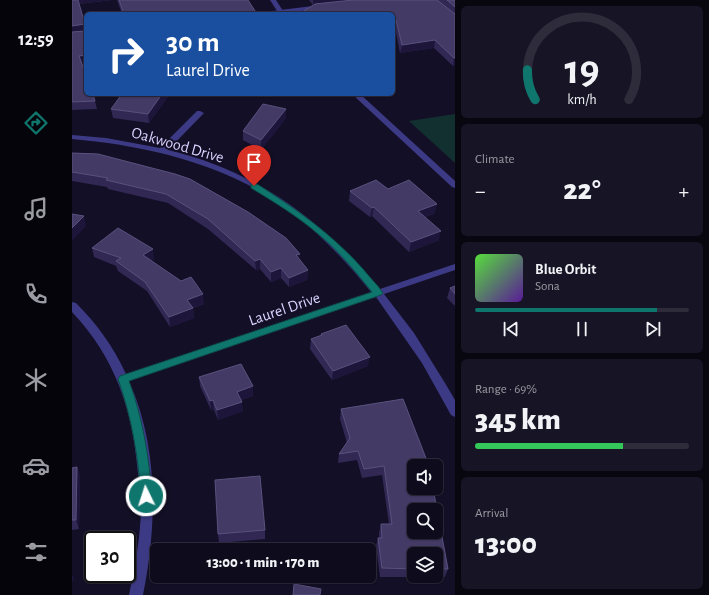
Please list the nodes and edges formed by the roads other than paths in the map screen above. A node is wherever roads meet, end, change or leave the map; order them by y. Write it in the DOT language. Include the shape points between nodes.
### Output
graph roads {
  1 [pos="273,0"];
  2 [pos="325,7"];
  3 [pos="280,12"];
  4 [pos="288,12"];
  5 [pos="358,96"];
  6 [pos="200,113"];
  7 [pos="72,137"];
  8 [pos="162,151"];
  9 [pos="455,185"];
  10 [pos="455,267"];
  11 [pos="378,293"];
  12 [pos="72,306"];
  13 [pos="123,379"];
  14 [pos="455,412"];
  15 [pos="136,595"];
  1 -- 3 [label="street"];
  2 -- 4 [label="street"];
  5 -- 9 [label="street"];
  6 -- 8 [label="street"];
  7 -- 8 [label="street, Oakwood Drive"];
  8 -- 11 [label="street, Oakwood Drive" via="244,181 293,210 348,257"];
  10 -- 11 [label="street, Laurel Drive"];
  11 -- 13 [label="street, Laurel Drive"];
  11 -- 14 [label="street, Oakwood Drive" via="415,342 438,378"];
  12 -- 13 [label="street" via="88,320 103,340"];
  13 -- 15 [label="street" via="132,403 144,456 147,510 142,566"];
}
